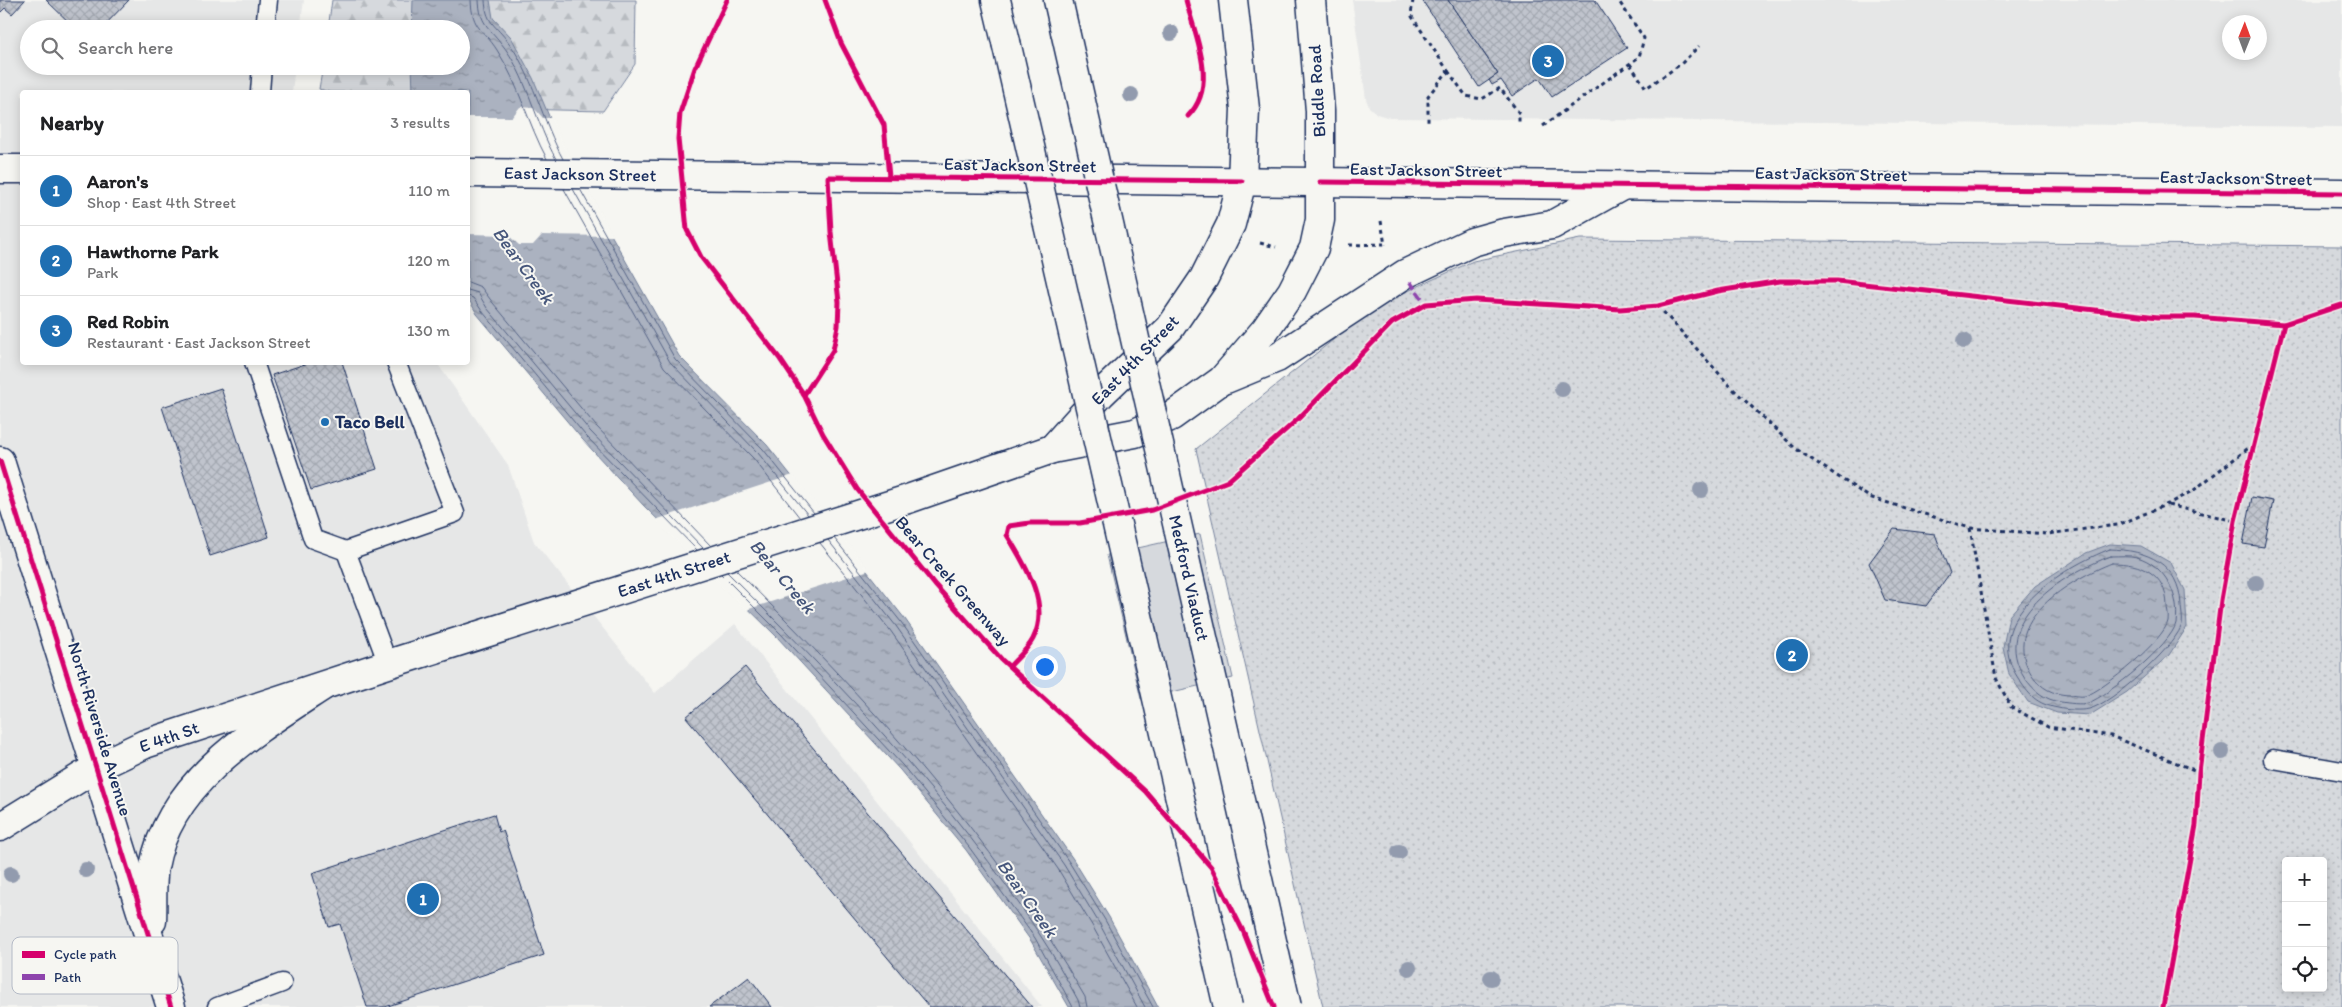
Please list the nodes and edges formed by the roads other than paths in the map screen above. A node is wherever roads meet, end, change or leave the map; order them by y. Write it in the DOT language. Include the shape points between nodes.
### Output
graph roads {
  1 [pos="268,0"];
  2 [pos="996,0"];
  3 [pos="1058,0"];
  4 [pos="1233,0"];
  5 [pos="1310,0"];
  6 [pos="267,20"];
  7 [pos="261,75"];
  8 [pos="260,90"];
  9 [pos="0,169"];
  10 [pos="20,169"];
  11 [pos="470,173"];
  12 [pos="1242,181"];
  13 [pos="1320,182"];
  14 [pos="1623,185"];
  15 [pos="2342,193"];
  16 [pos="255,365"];
  17 [pos="397,365"];
  18 [pos="1222,380"];
  19 [pos="1052,449"];
  20 [pos="0,461"];
  21 [pos="346,551"];
  22 [pos="388,664"];
  23 [pos="323,686"];
  24 [pos="2273,759"];
  25 [pos="97,767"];
  26 [pos="2342,771"];
  27 [pos="0,827"];
  28 [pos="149,937"];
  29 [pos="151,937"];
  30 [pos="282,983"];
  31 [pos="167,994"];
  32 [pos="171,1007"];
  33 [pos="217,1007"];
  34 [pos="1228,1007"];
  35 [pos="1287,1007"];
  1 -- 6 [label="lane"];
  2 -- 34 [label="main road, bridge"];
  3 -- 35 [label="main road, Medford Viaduct, bridge"];
  4 -- 12 [label="main road" via="1245,109"];
  5 -- 13 [label="main road, Biddle Road" via="1320,111"];
  7 -- 8 [label="lane"];
  9 -- 10 [label="main road"];
  11 -- 12 [label="main road, East Jackson Street"];
  12 -- 13 [label="main road, East Jackson Street"];
  12 -- 19 [label="main road, East 4th Street" via="1230,224 1188,304 1164,334 1101,394"];
  13 -- 14 [label="main road, East Jackson Street"];
  13 -- 18 [label="main road, East 4th Street" via="1320,220 1309,261 1265,330"];
  14 -- 15 [label="main road, East Jackson Street"];
  14 -- 18 [label="main road" via="1552,225 1472,242 1405,274 1277,358"];
  16 -- 21 [label="lane" via="314,540"];
  17 -- 21 [label="lane" via="454,513"];
  18 -- 19 [label="main road, East 4th Street" via="1172,416 1135,433"];
  19 -- 22 [label="main road, East 4th Street" via="908,499"];
  20 -- 25 [label="main road, North Riverside Avenue"];
  21 -- 22 [label="lane"];
  22 -- 23 [label="main road, East 4th Street"];
  23 -- 25 [label="main road, E 4th St" via="145,744"];
  23 -- 29 [label="main road" via="251,732 205,775 180,804 163,836 154,868"];
  24 -- 26 [label="lane"];
  25 -- 27 [label="main road, E 4th St"];
  25 -- 28 [label="main road, North Riverside Avenue"];
  30 -- 33 [label="lane"];
  31 -- 32 [label="main road, North Riverside Avenue"];
}
